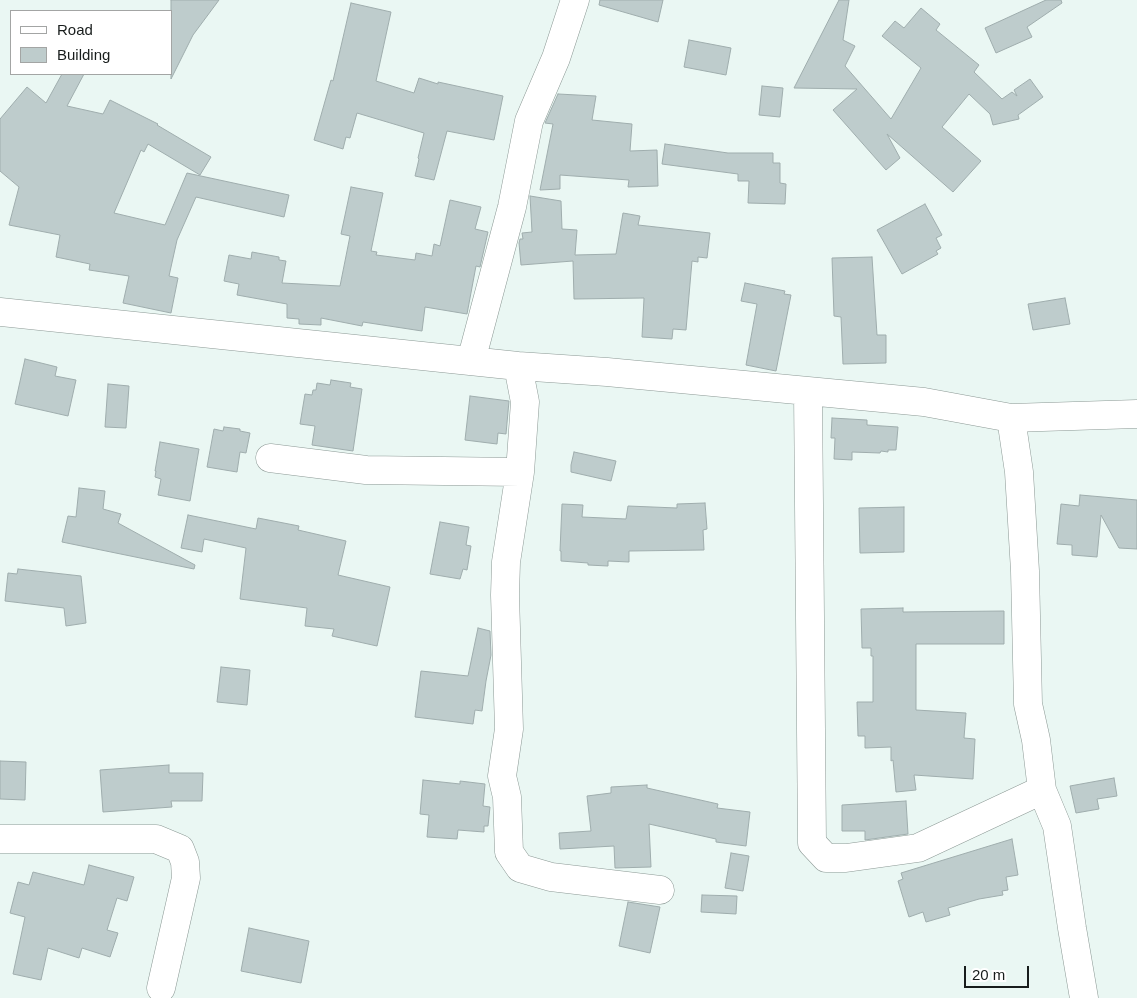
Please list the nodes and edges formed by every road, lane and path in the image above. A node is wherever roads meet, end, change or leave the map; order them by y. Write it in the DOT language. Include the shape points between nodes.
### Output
graph roads {
  1 [pos="575,0"];
  2 [pos="0,312"];
  3 [pos="472,361"];
  4 [pos="518,366"];
  5 [pos="808,392"];
  6 [pos="1137,414"];
  7 [pos="1011,418"];
  8 [pos="270,458"];
  9 [pos="520,472"];
  10 [pos="1042,790"];
  11 [pos="0,839"];
  12 [pos="660,890"];
  13 [pos="161,988"];
  14 [pos="1084,998"];
  1 -- 3 [label="street" via="556,58 529,121 512,208"];
  2 -- 3 [label="street"];
  3 -- 4 [label="street"];
  4 -- 5 [label="street"];
  4 -- 9 [label="street" via="525,402"];
  5 -- 7 [label="street" via="924,402"];
  5 -- 10 [label="street" via="812,843 826,858 918,848"];
  6 -- 7 [label="street"];
  7 -- 10 [label="street" via="1019,472 1025,571 1028,704"];
  8 -- 9 [label="street" via="366,470"];
  9 -- 12 [label="street" via="506,562 505,595 509,729 502,776 507,797 509,852 520,868 551,877"];
  10 -- 14 [label="street" via="1057,826"];
  11 -- 13 [label="street" via="156,839 180,849 186,878"];
}
